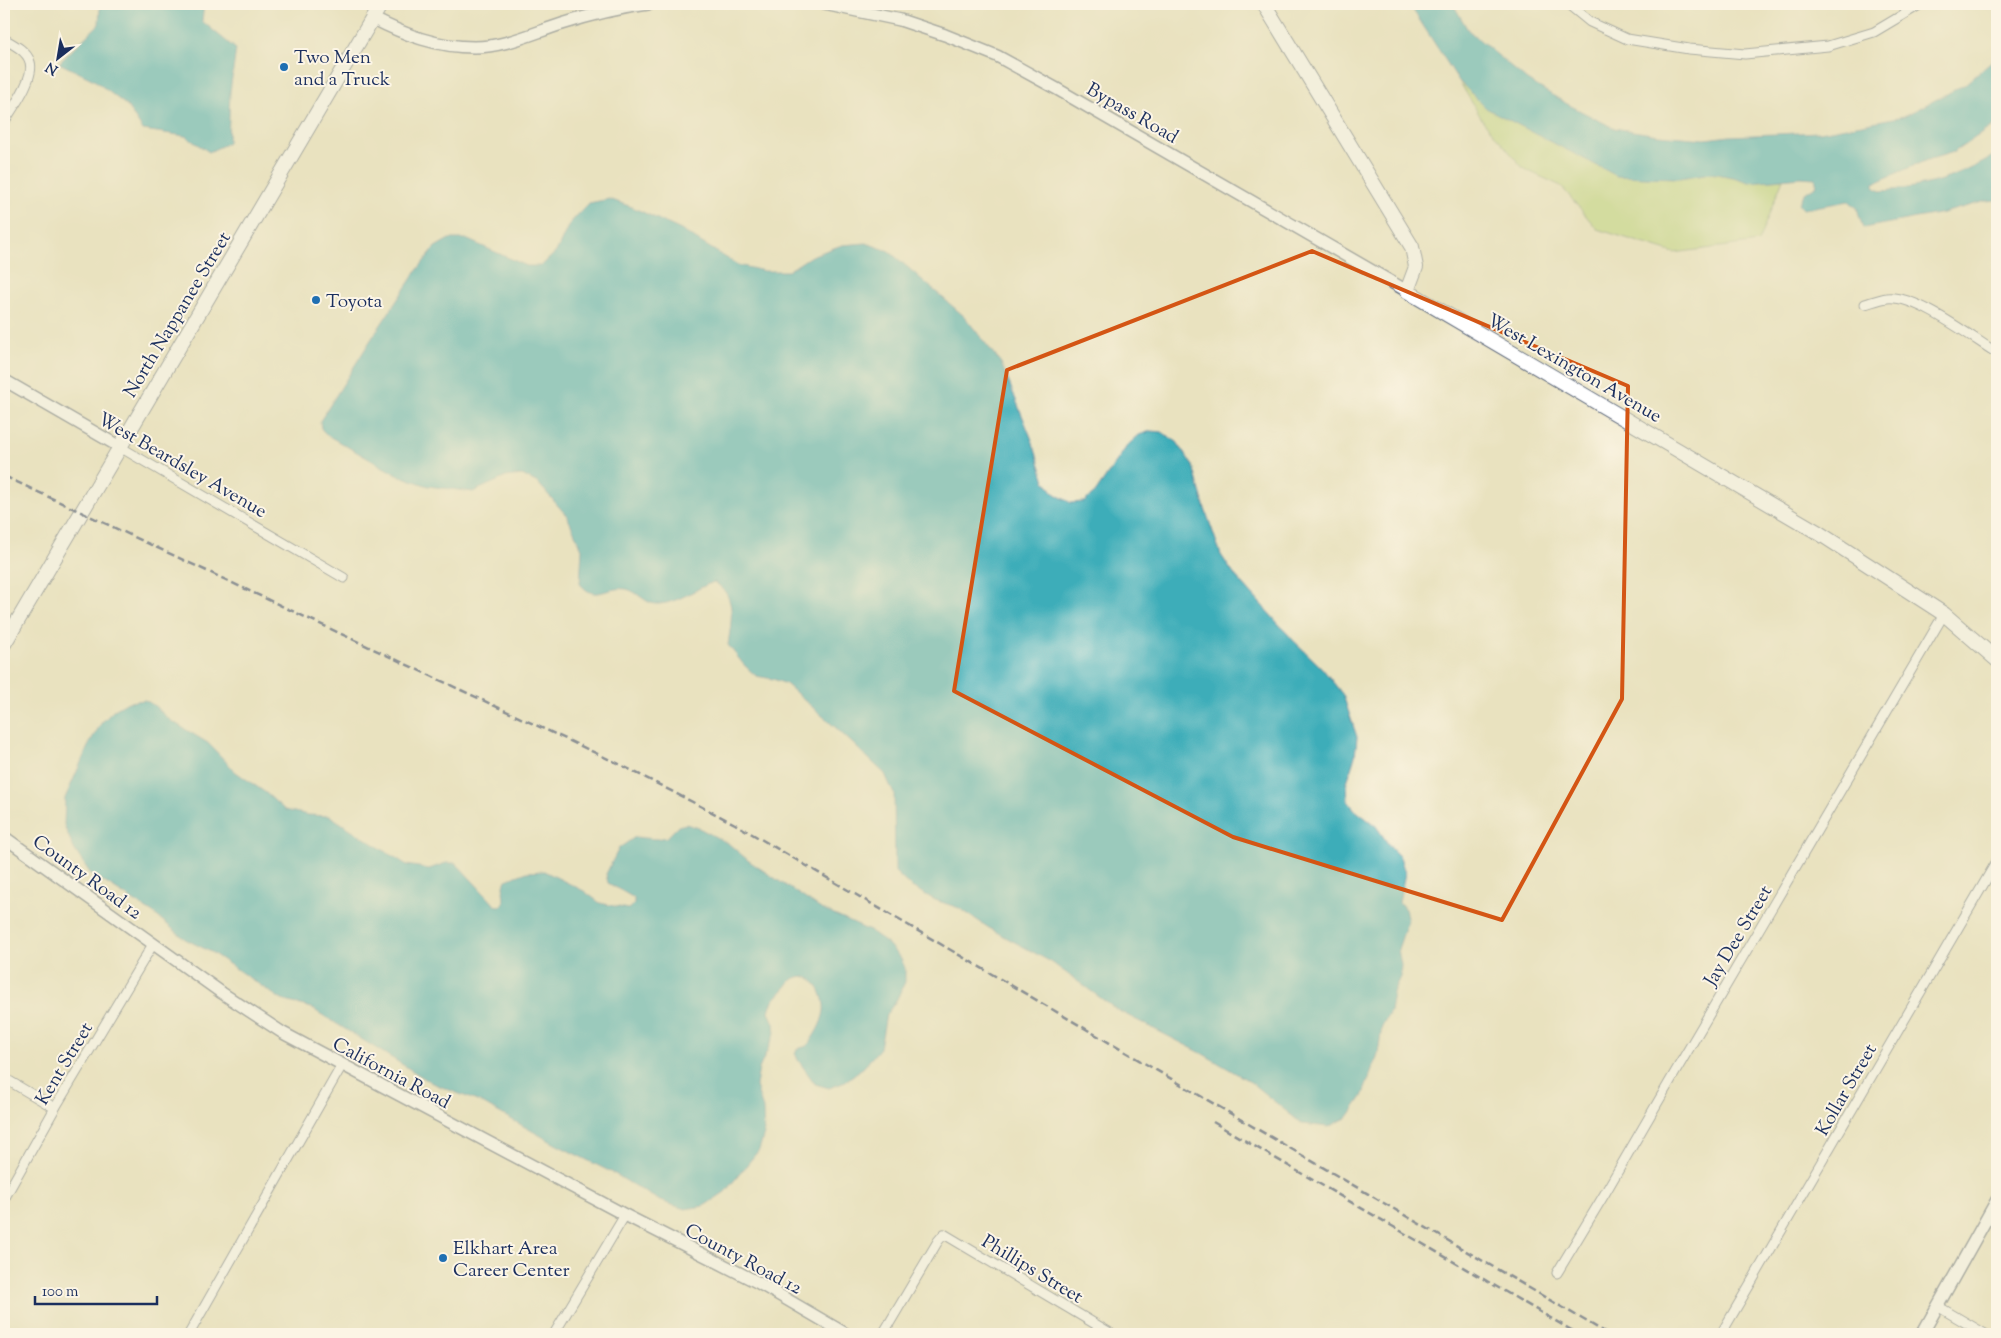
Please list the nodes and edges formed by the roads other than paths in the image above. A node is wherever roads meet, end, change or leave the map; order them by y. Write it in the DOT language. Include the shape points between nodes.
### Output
graph roads {
  1 [pos="381,4"];
  2 [pos="648,4"];
  3 [pos="824,4"];
  4 [pos="1264,4"];
  5 [pos="1568,4"];
  6 [pos="1921,4"];
  7 [pos="372,18"];
  8 [pos="7,41"];
  9 [pos="4,122"];
  10 [pos="1407,291"];
  11 [pos="1865,304"];
  12 [pos="1997,353"];
  13 [pos="4,380"];
  14 [pos="120,447"];
  15 [pos="344,578"];
  16 [pos="1944,614"];
  17 [pos="4,644"];
  18 [pos="1997,660"];
  19 [pos="4,837"];
  20 [pos="1997,861"];
  21 [pos="153,944"];
  22 [pos="342,1065"];
  23 [pos="4,1078"];
  24 [pos="55,1108"];
  25 [pos="4,1199"];
  26 [pos="1997,1200"];
  27 [pos="625,1215"];
  28 [pos="1557,1273"];
  29 [pos="1939,1307"];
  30 [pos="189,1334"];
  31 [pos="554,1334"];
  32 [pos="846,1334"];
  33 [pos="883,1334"];
  34 [pos="1112,1334"];
  35 [pos="1721,1334"];
  36 [pos="1922,1334"];
  37 [pos="1985,1334"];
  1 -- 7 [label="main road, North Nappanee Street"];
  2 -- 7 [label="main road" via="590,15 515,40 474,47 412,37"];
  3 -- 10 [label="main road, Bypass Road" via="900,20 997,56 1058,88"];
  4 -- 10 [label="main road" via="1412,247 1416,266"];
  5 -- 6 [label="street" via="1590,22 1627,39 1745,54 1828,46 1874,32"];
  7 -- 14 [label="main road, North Nappanee Street"];
  8 -- 9 [label="street" via="22,51 30,61 31,70"];
  10 -- 16 [label="main road, West Lexington Avenue" via="1755,494"];
  11 -- 12 [label="street" via="1888,298 1910,301"];
  13 -- 14 [label="main road, West Beardsley Avenue"];
  14 -- 15 [label="street, West Beardsley Avenue"];
  14 -- 17 [label="main road, North Nappanee Street"];
  16 -- 18 [label="main road, West Lexington Avenue"];
  16 -- 28 [label="street, Jay Dee Street"];
  19 -- 21 [label="main road, County Road 12"];
  20 -- 35 [label="street, Kollar Street"];
  21 -- 22 [label="main road, California Road" via="283,1033"];
  21 -- 24 [label="street, Kent Street"];
  22 -- 27 [label="main road, California Road"];
  22 -- 30 [label="street"];
  23 -- 24 [label="street"];
  24 -- 25 [label="street, Kent Street"];
  26 -- 29 [label="main road"];
  27 -- 31 [label="street"];
  27 -- 32 [label="main road, County Road 12" via="757,1282"];
  29 -- 36 [label="main road"];
  29 -- 37 [label="street"];
  33 -- 34 [label="street, Phillips Street" via="944,1234"];
}
